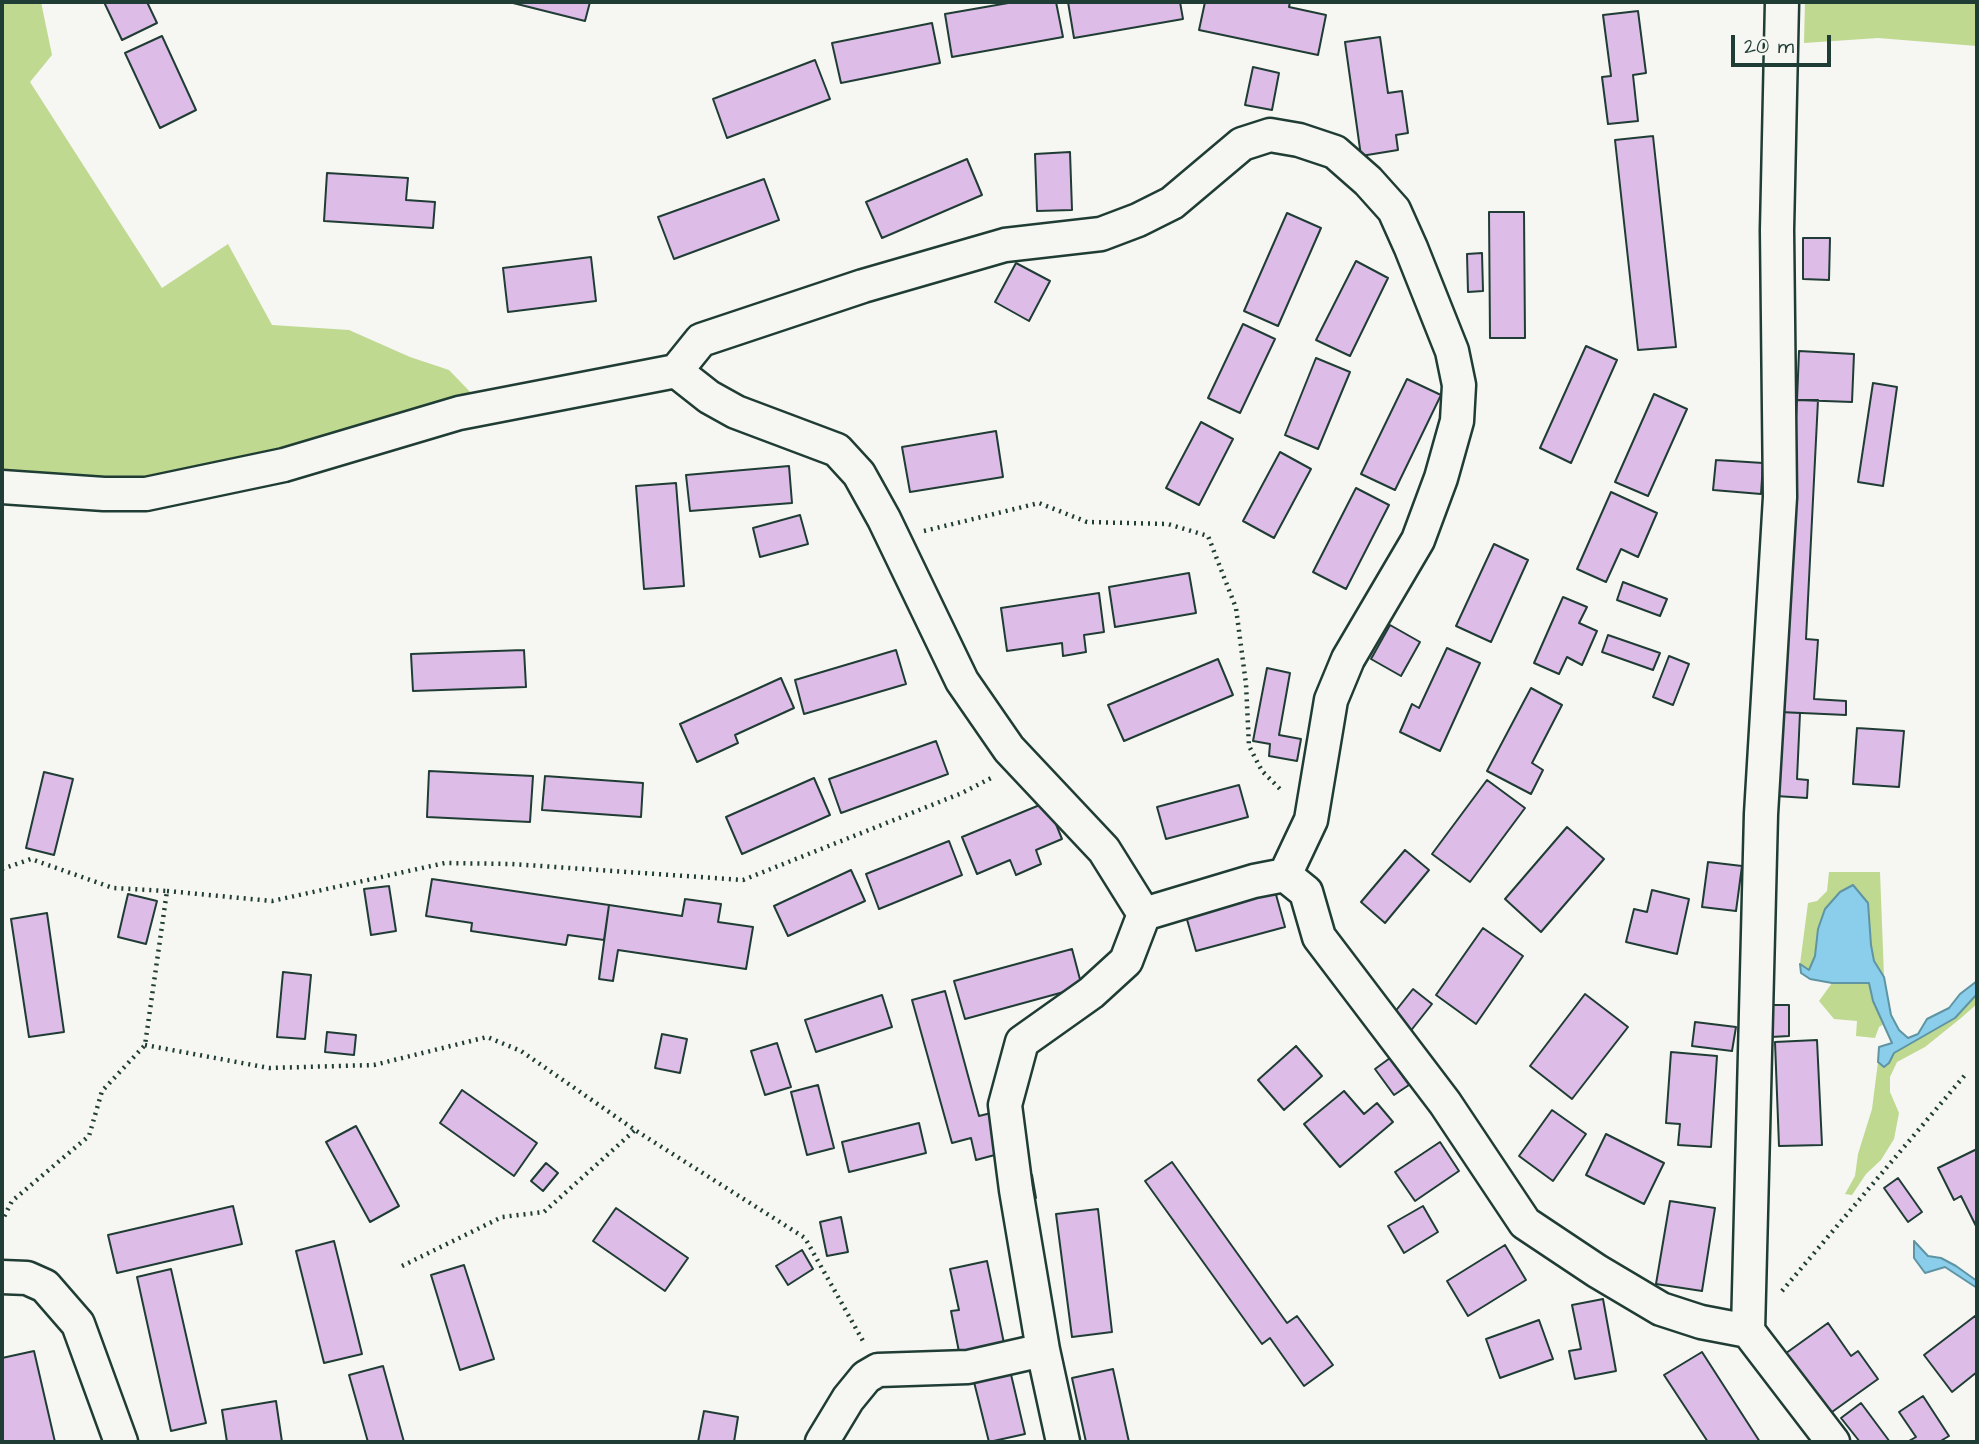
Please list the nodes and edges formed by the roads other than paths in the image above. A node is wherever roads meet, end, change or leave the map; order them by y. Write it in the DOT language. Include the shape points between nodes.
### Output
graph roads {
  1 [pos="1782,2"];
  2 [pos="676,371"];
  3 [pos="2,488"];
  4 [pos="1285,876"];
  5 [pos="1144,914"];
  6 [pos="2,1277"];
  7 [pos="1748,1331"];
  8 [pos="1043,1350"];
  9 [pos="121,1442"];
  10 [pos="822,1442"];
  11 [pos="1063,1442"];
  12 [pos="1833,1442"];
  1 -- 7 [label="street" via="1777,230 1780,497 1761,814"];
  2 -- 3 [label="street" via="459,413 284,465 146,494"];
  2 -- 4 [label="street" via="701,340 863,286 1004,245 1101,234 1138,220 1172,203 1242,144 1270,135 1335,152 1394,210 1452,351 1459,385 1457,421 1418,540 1348,659 1331,700 1311,820"];
  2 -- 5 [label="street" via="736,412 837,450 859,474 962,681 1009,749 1104,850"];
  4 -- 5 [label="street"];
  4 -- 7 [label="street" via="1306,892 1318,937 1445,1103 1525,1223 1661,1309"];
  5 -- 8 [label="street" via="1126,961 1091,993 1023,1042 1005,1105"];
  6 -- 9 [label="street" via="27,1278 45,1286 78,1324"];
  7 -- 12 [label="street"];
  8 -- 10 [label="street" via="968,1367 878,1370 848,1399"];
  8 -- 11 [label="street"];
}
